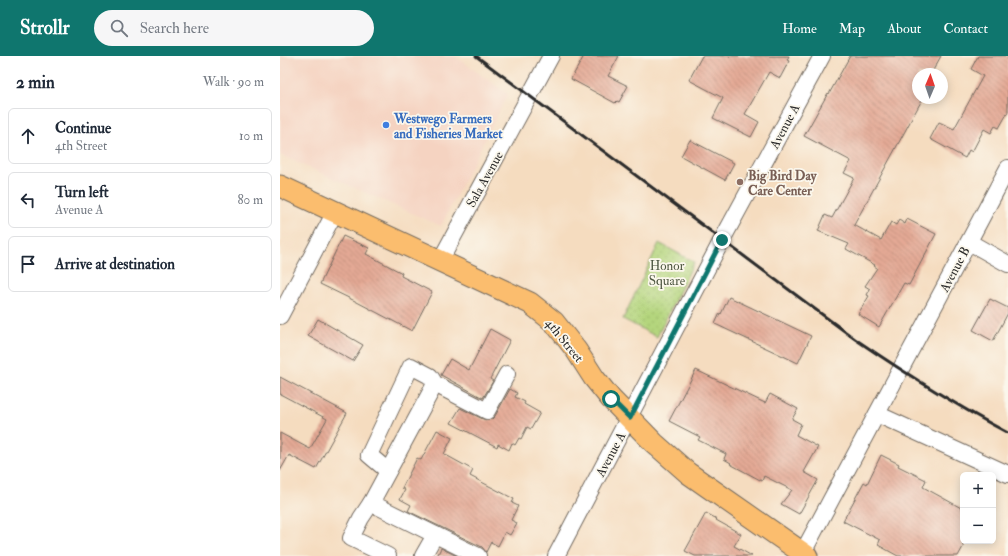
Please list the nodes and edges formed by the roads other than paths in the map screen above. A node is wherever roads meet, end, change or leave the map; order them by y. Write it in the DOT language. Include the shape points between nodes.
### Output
graph roads {
  1 [pos="551,56"];
  2 [pos="822,56"];
  3 [pos="1008,168"];
  4 [pos="280,186"];
  5 [pos="335,212"];
  6 [pos="969,242"];
  7 [pos="440,260"];
  8 [pos="1008,264"];
  9 [pos="280,316"];
  10 [pos="507,374"];
  11 [pos="435,384"];
  12 [pos="877,414"];
  13 [pos="630,418"];
  14 [pos="388,471"];
  15 [pos="1008,474"];
  16 [pos="371,503"];
  17 [pos="435,535"];
  18 [pos="803,555"];
  19 [pos="388,556"];
  20 [pos="423,556"];
  21 [pos="478,556"];
  22 [pos="556,556"];
  1 -- 7 [label="street, Sala Avenue"];
  2 -- 13 [label="street, Avenue A" via="722,240"];
  3 -- 6 [label="street, Avenue B"];
  4 -- 5 [label="main road, 4th Street"];
  5 -- 7 [label="main road, 4th Street"];
  5 -- 9 [label="street"];
  6 -- 8 [label="street"];
  6 -- 12 [label="street, Avenue B"];
  7 -- 13 [label="main road, 4th Street" via="530,303 554,322 594,378"];
  10 -- 11 [label="street" via="487,411"];
  11 -- 14 [label="street"];
  11 -- 14 [label="street" via="430,376 411,366 369,455"];
  12 -- 15 [label="street"];
  12 -- 18 [label="street"];
  13 -- 18 [label="main road, 4th Street" via="688,473"];
  13 -- 22 [label="street, Avenue A"];
  14 -- 16 [label="street"];
  16 -- 17 [label="street"];
  16 -- 19 [label="street" via="360,518 351,538"];
  17 -- 20 [label="street"];
  17 -- 21 [label="street"];
}
